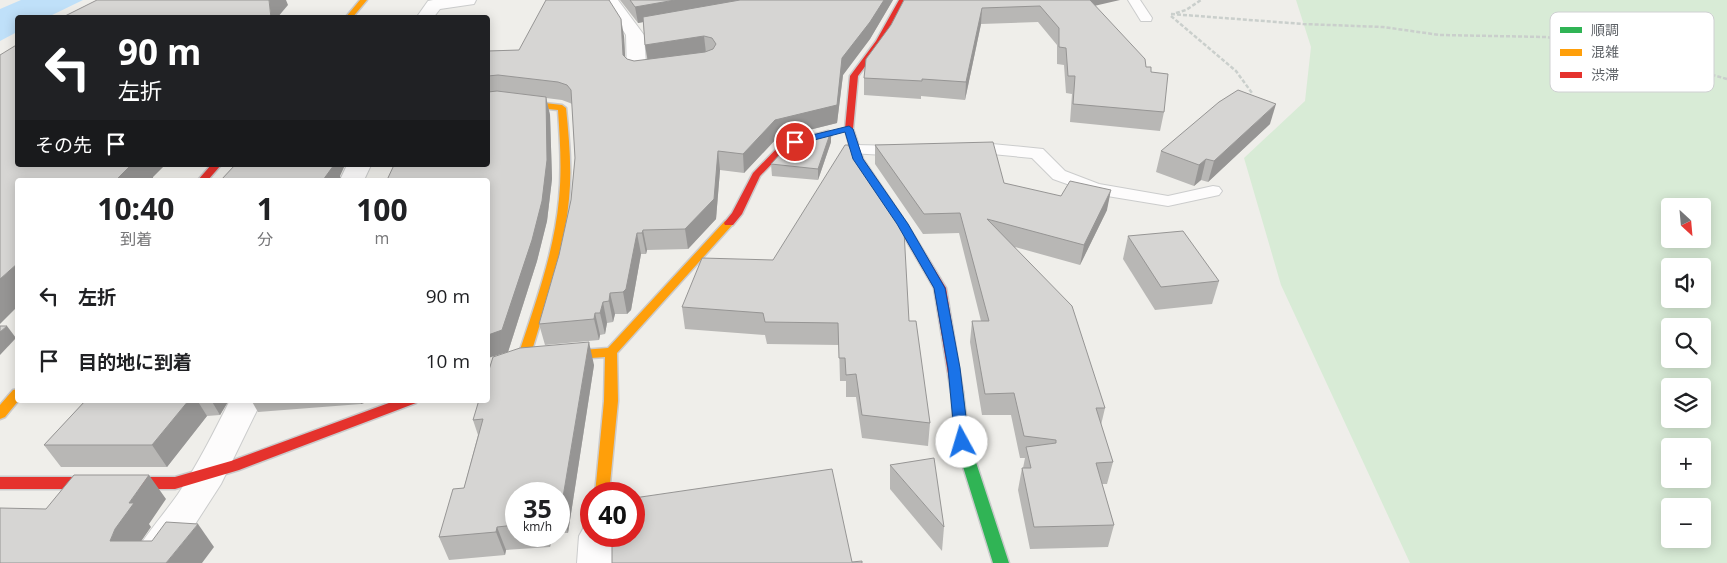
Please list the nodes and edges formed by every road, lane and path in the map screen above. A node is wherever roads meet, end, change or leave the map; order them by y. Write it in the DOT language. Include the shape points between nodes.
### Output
graph roads {
  1 [pos="364,0"];
  2 [pos="468,0"];
  3 [pos="608,0"];
  4 [pos="902,0"];
  5 [pos="1134,0"];
  6 [pos="1201,0"];
  7 [pos="351,15"];
  8 [pos="426,15"];
  9 [pos="1146,18"];
  10 [pos="1550,37"];
  11 [pos="686,64"];
  12 [pos="1714,75"];
  13 [pos="1727,79"];
  14 [pos="1252,93"];
  15 [pos="490,102"];
  16 [pos="849,129"];
  17 [pos="855,150"];
  18 [pos="923,152"];
  19 [pos="953,152"];
  20 [pos="214,167"];
  21 [pos="205,178"];
  22 [pos="1213,191"];
  23 [pos="611,352"];
  24 [pos="15,397"];
  25 [pos="244,403"];
  26 [pos="403,403"];
  27 [pos="0,414"];
  28 [pos="209,474"];
  29 [pos="603,482"];
  30 [pos="0,483"];
  31 [pos="597,547"];
  32 [pos="149,563"];
  33 [pos="596,563"];
  34 [pos="1001,563"];
  1 -- 7 [label="main road"];
  2 -- 8 [label="street" via="434,6"];
  3 -- 11 [label="street" via="637,29 637,71"];
  4 -- 16 [label="main road" via="880,41 854,76"];
  5 -- 9 [label="lane"];
  6 -- 9 [label="path" via="1177,13"];
  10 -- 14 [label="path" via="1440,35 1383,27 1168,13 1236,70"];
  12 -- 13 [label="path"];
  15 -- 23 [label="main road" via="562,108 565,158 562,214 544,287 510,363"];
  16 -- 17 [label="main road"];
  16 -- 23 [label="main road" via="785,145 756,174 737,214"];
  17 -- 18 [label="lane"];
  17 -- 34 [label="main road" via="940,288 954,368 962,442"];
  19 -- 22 [label="lane" via="992,149 1038,154 1059,175 1095,189 1131,196 1168,201"];
  20 -- 21 [label="main road"];
  23 -- 29 [label="main road"];
  24 -- 27 [label="main road"];
  25 -- 28 [label="street"];
  26 -- 28 [label="main road"];
  28 -- 30 [label="main road" via="175,483"];
  28 -- 32 [label="street"];
  31 -- 33 [label="street"];
}
